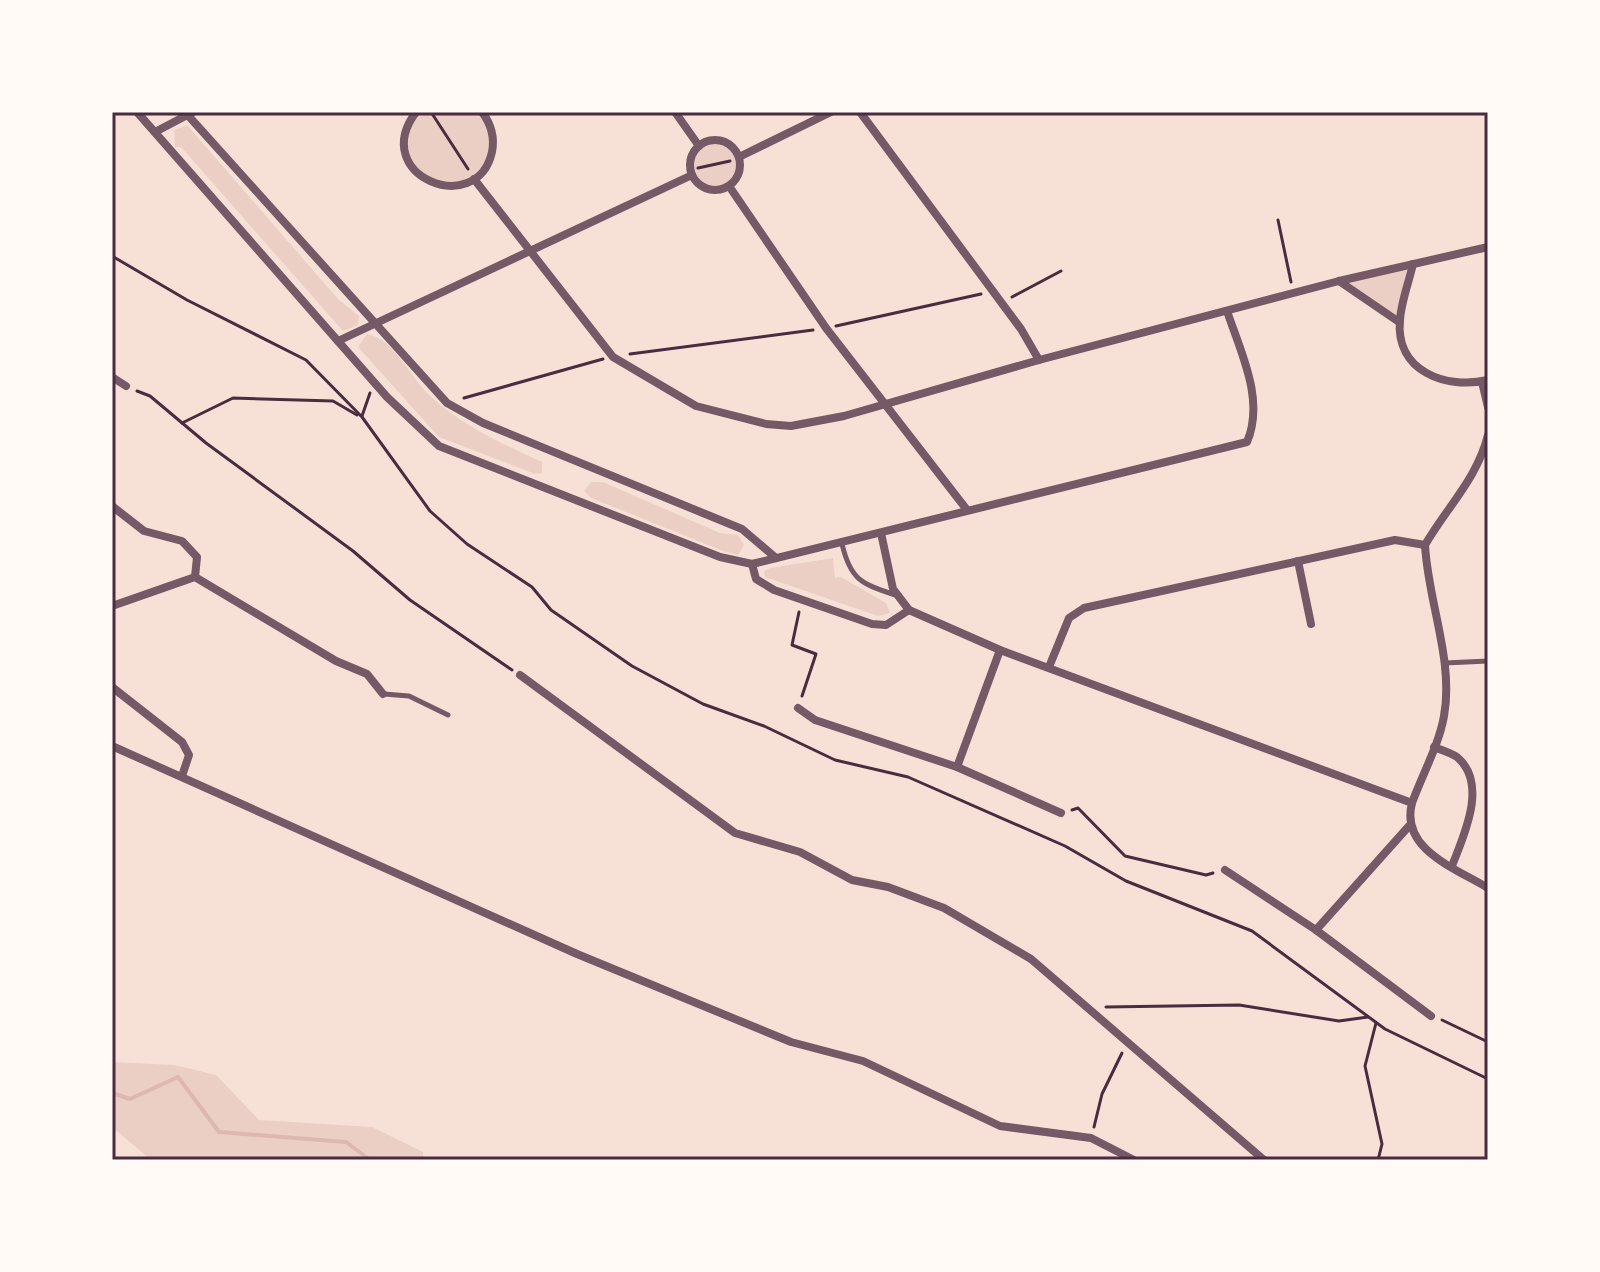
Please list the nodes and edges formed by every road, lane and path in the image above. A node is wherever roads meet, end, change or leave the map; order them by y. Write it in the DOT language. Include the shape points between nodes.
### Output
graph roads {
  1 [pos="137,112"];
  2 [pos="416,112"];
  3 [pos="431,112"];
  4 [pos="482,112"];
  5 [pos="675,112"];
  6 [pos="831,112"];
  7 [pos="860,112"];
  8 [pos="188,113"];
  9 [pos="155,132"];
  10 [pos="699,146"];
  11 [pos="739,158"];
  12 [pos="691,172"];
  13 [pos="474,179"];
  14 [pos="729,186"];
  15 [pos="1278,220"];
  16 [pos="1488,247"];
  17 [pos="531,253"];
  18 [pos="112,256"];
  19 [pos="1413,264"];
  20 [pos="1061,271"];
  21 [pos="1339,281"];
  22 [pos="993,292"];
  23 [pos="1294,293"];
  24 [pos="1001,303"];
  25 [pos="1227,311"];
  26 [pos="1399,322"];
  27 [pos="375,324"];
  28 [pos="826,328"];
  29 [pos="338,341"];
  30 [pos="613,357"];
  31 [pos="1039,360"];
  32 [pos="112,377"];
  33 [pos="1485,381"];
  34 [pos="374,382"];
  35 [pos="126,386"];
  36 [pos="447,403"];
  37 [pos="885,404"];
  38 [pos="1488,407"];
  39 [pos="362,417"];
  40 [pos="182,423"];
  41 [pos="1488,435"];
  42 [pos="112,506"];
  43 [pos="967,510"];
  44 [pos="881,533"];
  45 [pos="842,544"];
  46 [pos="1425,545"];
  47 [pos="776,558"];
  48 [pos="1298,561"];
  49 [pos="752,564"];
  50 [pos="195,577"];
  51 [pos="898,596"];
  52 [pos="802,600"];
  53 [pos="112,606"];
  54 [pos="909,610"];
  55 [pos="1311,624"];
  56 [pos="1000,650"];
  57 [pos="1488,661"];
  58 [pos="1445,663"];
  59 [pos="1049,667"];
  60 [pos="520,675"];
  61 [pos="112,687"];
  62 [pos="383,694"];
  63 [pos="798,708"];
  64 [pos="448,715"];
  65 [pos="112,746"];
  66 [pos="1434,747"];
  67 [pos="957,767"];
  68 [pos="182,776"];
  69 [pos="1412,803"];
  70 [pos="1061,813"];
  71 [pos="1409,826"];
  72 [pos="1452,866"];
  73 [pos="1225,870"];
  74 [pos="1488,888"];
  75 [pos="1316,930"];
  76 [pos="1091,1008"];
  77 [pos="1431,1016"];
  78 [pos="1368,1017"];
  79 [pos="1376,1023"];
  80 [pos="1128,1042"];
  81 [pos="1488,1042"];
  82 [pos="1488,1079"];
  83 [pos="1091,1138"];
  84 [pos="1134,1160"];
  85 [pos="1264,1160"];
  86 [pos="1378,1160"];
  1 -- 9 [label="street"];
  2 -- 13 [label="street" via="404,141 417,174 439,185"];
  3 -- 13 [label="path"];
  4 -- 13 [label="street" via="491,127 493,149"];
  5 -- 10 [label="street"];
  6 -- 11 [label="street"];
  7 -- 22 [label="street"];
  8 -- 9 [label="street"];
  8 -- 27 [label="street"];
  9 -- 29 [label="street"];
  10 -- 11 [label="street" via="724,142"];
  10 -- 12 [label="street" via="692,154"];
  11 -- 12 [label="path"];
  11 -- 14 [label="street" via="739,173"];
  12 -- 14 [label="street" via="708,189"];
  12 -- 17 [label="street"];
  13 -- 17 [label="street"];
  14 -- 28 [label="street"];
  15 -- 23 [label="path"];
  16 -- 19 [label="street"];
  17 -- 27 [label="street"];
  17 -- 30 [label="street"];
  18 -- 39 [label="path" via="306,360"];
  19 -- 21 [label="street"];
  19 -- 26 [label="street"];
  20 -- 24 [label="path"];
  21 -- 23 [label="street"];
  21 -- 26 [label="street"];
  22 -- 24 [label="street"];
  22 -- 28 [label="path"];
  23 -- 25 [label="street"];
  24 -- 31 [label="street"];
  25 -- 31 [label="street"];
  25 -- 43 [label="street" via="1250,382 1256,421 1247,442"];
  26 -- 33 [label="street" via="1405,352 1419,371 1440,381"];
  27 -- 29 [label="street"];
  27 -- 36 [label="street"];
  28 -- 30 [label="path"];
  28 -- 37 [label="street"];
  29 -- 34 [label="street"];
  30 -- 36 [label="path"];
  30 -- 37 [label="street" via="696,406 766,424 791,426"];
  31 -- 37 [label="street"];
  32 -- 35 [label="street"];
  33 -- 38 [label="street"];
  34 -- 39 [label="path"];
  34 -- 49 [label="street" via="439,446 720,557"];
  35 -- 40 [label="path" via="150,396"];
  36 -- 47 [label="street" via="483,423 742,529"];
  37 -- 43 [label="street"];
  39 -- 40 [label="path" via="333,401 233,398"];
  39 -- 78 [label="path" via="430,511 467,544 532,587 551,610 632,666 703,704 835,760 908,777 1065,846 1126,881 1252,931"];
  40 -- 60 [label="path" via="410,600"];
  41 -- 46 [label="street" via="1465,490"];
  42 -- 50 [label="street" via="144,531 182,541 197,557"];
  43 -- 44 [label="street"];
  44 -- 45 [label="street"];
  44 -- 51 [label="street"];
  45 -- 47 [label="street"];
  45 -- 51 [label="lane" via="848,570 856,578"];
  46 -- 48 [label="street" via="1395,540"];
  46 -- 58 [label="street" via="1427,582"];
  47 -- 49 [label="street"];
  48 -- 55 [label="street"];
  48 -- 59 [label="street" via="1084,608 1069,618"];
  49 -- 52 [label="street" via="756,579"];
  50 -- 53 [label="street"];
  50 -- 62 [label="street" via="367,674"];
  51 -- 54 [label="street"];
  52 -- 54 [label="street" via="872,624 886,625"];
  52 -- 63 [label="path" via="792,645 816,654"];
  54 -- 56 [label="street"];
  56 -- 59 [label="street"];
  56 -- 67 [label="street"];
  57 -- 58 [label="lane"];
  58 -- 66 [label="street" via="1444,716"];
  59 -- 69 [label="street"];
  60 -- 76 [label="street" via="735,833 800,852 852,880 944,908 1031,959"];
  61 -- 68 [label="street" via="182,742 189,755"];
  62 -- 64 [label="lane" via="409,696"];
  63 -- 67 [label="street" via="815,720"];
  65 -- 68 [label="street"];
  66 -- 69 [label="street"];
  66 -- 72 [label="street" via="1458,758 1470,780 1470,815"];
  67 -- 70 [label="street"];
  68 -- 83 [label="street" via="577,954 791,1042 863,1061 1000,1126"];
  69 -- 71 [label="street"];
  70 -- 73 [label="path" via="1078,808 1125,856 1206,875"];
  71 -- 72 [label="street" via="1417,842"];
  71 -- 75 [label="street"];
  72 -- 74 [label="street"];
  73 -- 75 [label="street"];
  75 -- 77 [label="street"];
  76 -- 78 [label="path" via="1239,1005 1339,1021"];
  76 -- 80 [label="street"];
  77 -- 81 [label="path"];
  78 -- 79 [label="path"];
  79 -- 82 [label="path"];
  79 -- 86 [label="path" via="1365,1066 1382,1144"];
  80 -- 83 [label="path" via="1102,1094"];
  80 -- 85 [label="street"];
  83 -- 84 [label="street"];
}
